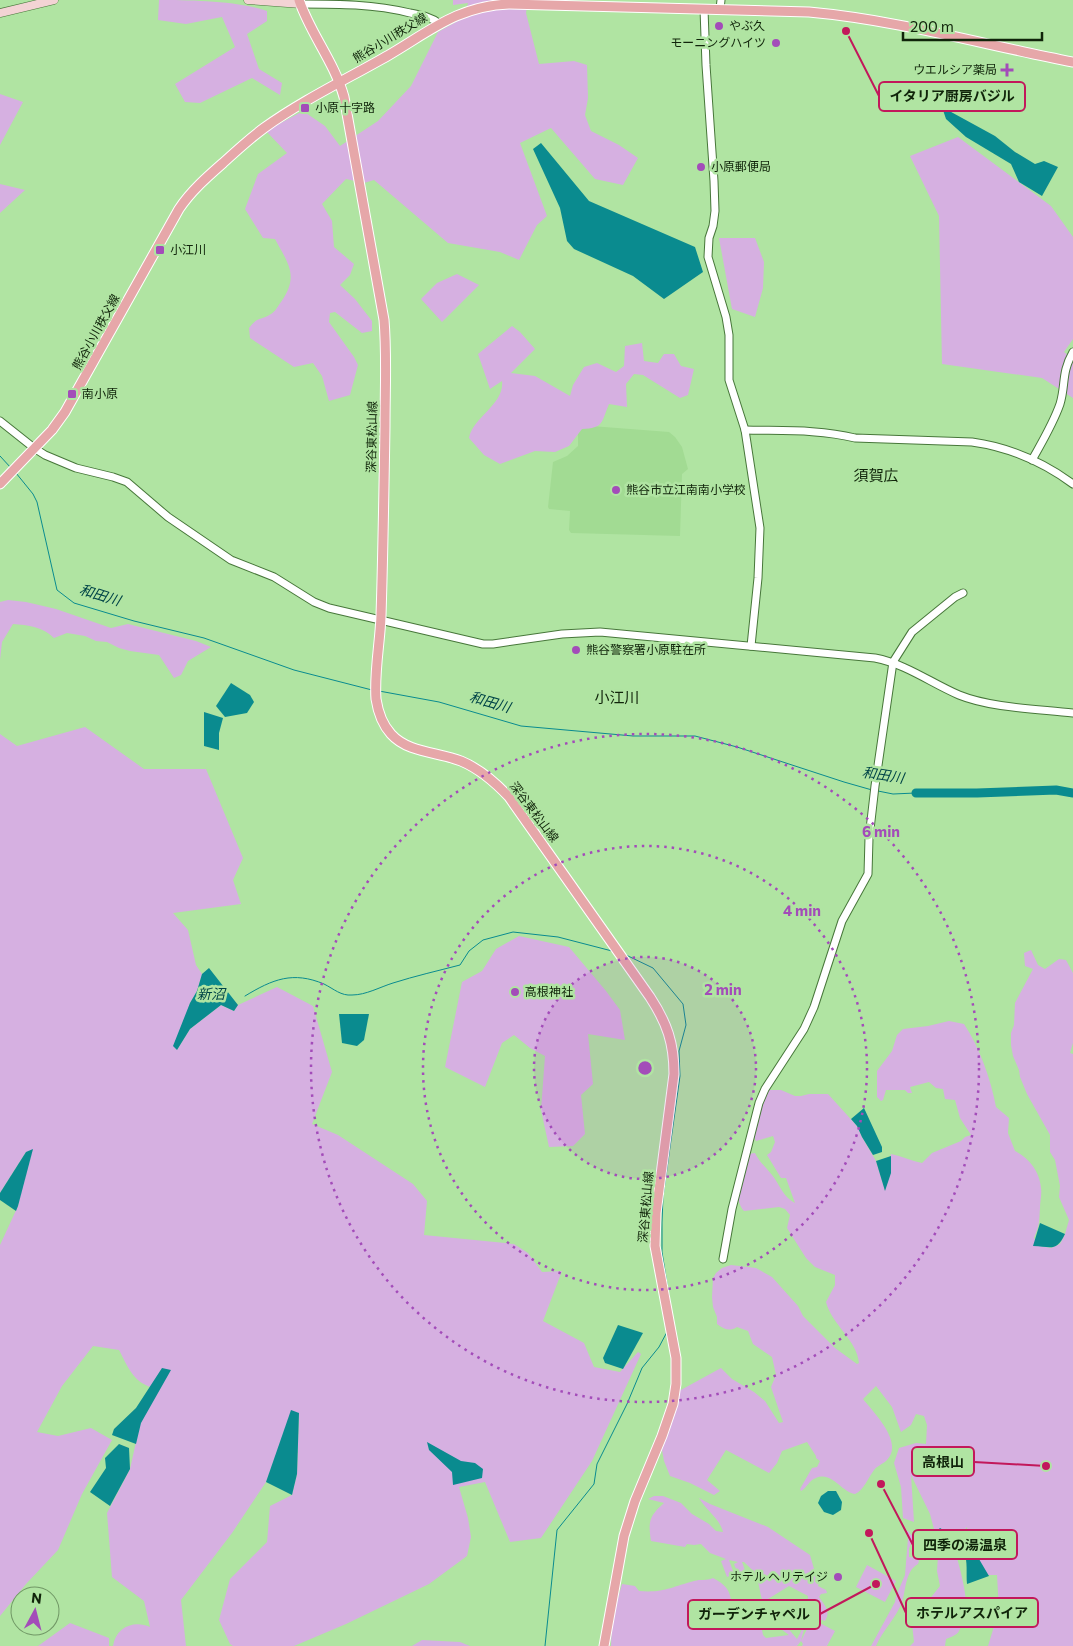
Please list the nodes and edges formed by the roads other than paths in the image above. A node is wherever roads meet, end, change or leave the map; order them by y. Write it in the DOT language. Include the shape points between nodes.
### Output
graph roads {
  1 [pos="54,0"];
  2 [pos="248,0"];
  3 [pos="300,2"];
  4 [pos="721,4"];
  5 [pos="704,9"];
  6 [pos="0,13"];
  7 [pos="440,24"];
  8 [pos="1073,62"];
  9 [pos="340,82"];
  10 [pos="1073,352"];
  11 [pos="0,421"];
  12 [pos="745,430"];
  13 [pos="34,448"];
  14 [pos="1032,460"];
  15 [pos="0,484"];
  16 [pos="1073,484"];
  17 [pos="963,593"];
  18 [pos="380,621"];
  19 [pos="751,646"];
  20 [pos="893,662"];
  21 [pos="1073,713"];
  22 [pos="723,1259"];
  23 [pos="604,1646"];
  1 -- 6 [label="main road"];
  2 -- 3 [label="main road"];
  3 -- 7 [label="street" via="382,7 423,16"];
  3 -- 9 [label="main road, 深谷東松山線"];
  4 -- 5 [label="main road, 熊谷小川秩父線"];
  4 -- 8 [label="main road, 熊谷小川秩父線" via="836,15"];
  5 -- 7 [label="main road, 熊谷小川秩父線" via="494,4 468,10"];
  5 -- 12 [label="street" via="715,211 708,257 729,335 729,380"];
  7 -- 9 [label="main road, 熊谷小川秩父線"];
  9 -- 13 [label="main road, 熊谷小川秩父線" via="264,128 186,200 65,412"];
  9 -- 18 [label="main road, 深谷東松山線" via="348,112 386,342"];
  10 -- 14 [label="street" via="1064,372 1059,406"];
  11 -- 13 [label="street"];
  12 -- 14 [label="street" via="827,432 883,440 972,442 1004,448"];
  12 -- 19 [label="street" via="760,528"];
  13 -- 15 [label="main road, 熊谷小川秩父線"];
  13 -- 18 [label="street" via="76,468 127,482 168,517 219,552 243,566 274,577 314,602"];
  14 -- 16 [label="street"];
  17 -- 20 [label="street" via="912,632"];
  18 -- 19 [label="street" via="483,644 600,632"];
  18 -- 23 [label="main road, 深谷東松山線" via="376,693 381,719 391,734 408,746 472,767 490,778 509,797 650,997 663,1017 671,1041 674,1074 656,1213 655,1246 676,1358 676,1384 662,1436 635,1500 624,1536"];
  19 -- 20 [label="street"];
  20 -- 21 [label="street" via="974,700"];
  20 -- 22 [label="street" via="874,790 868,874 842,921 814,1008 759,1103"];
}
